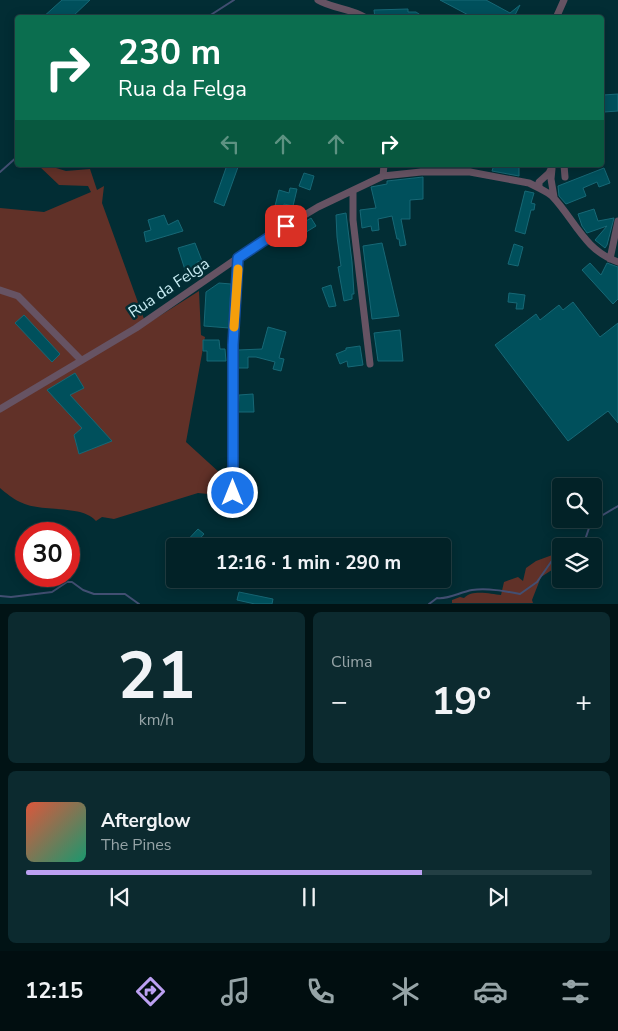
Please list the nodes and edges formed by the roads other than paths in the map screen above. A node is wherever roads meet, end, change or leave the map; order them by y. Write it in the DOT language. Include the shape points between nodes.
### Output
graph roads {
  1 [pos="318,0"];
  2 [pos="564,0"];
  3 [pos="362,15"];
  4 [pos="557,15"];
  5 [pos="384,167"];
  6 [pos="552,167"];
  7 [pos="552,167"];
  8 [pos="564,167"];
  9 [pos="383,176"];
  10 [pos="565,177"];
  11 [pos="542,179"];
  12 [pos="529,183"];
  13 [pos="547,187"];
  14 [pos="353,191"];
  15 [pos="618,221"];
  16 [pos="238,258"];
  17 [pos="614,260"];
  18 [pos="0,290"];
  19 [pos="81,360"];
  20 [pos="370,364"];
  21 [pos="0,408"];
  22 [pos="233,493"];
  1 -- 3 [label="street" via="327,6"];
  2 -- 4 [label="street"];
  5 -- 9 [label="street"];
  6 -- 11 [label="street"];
  7 -- 13 [label="street"];
  8 -- 10 [label="street"];
  9 -- 12 [label="street, Rua da Felga" via="470,172"];
  9 -- 14 [label="street, Rua da Felga"];
  11 -- 12 [label="street, Rua da Felga"];
  11 -- 13 [label="street"];
  11 -- 13 [label="street" via="548,178"];
  12 -- 13 [label="street, Rua da Felga"];
  13 -- 17 [label="street" via="590,246"];
  14 -- 16 [label="street, Rua da Felga" via="318,207"];
  14 -- 20 [label="street" via="353,220"];
  15 -- 17 [label="street"];
  16 -- 19 [label="street, Rua da Felga" via="136,328"];
  16 -- 22 [label="street" via="233,345"];
  18 -- 19 [label="street" via="18,296"];
  19 -- 21 [label="street, Rua da Felga"];
}
